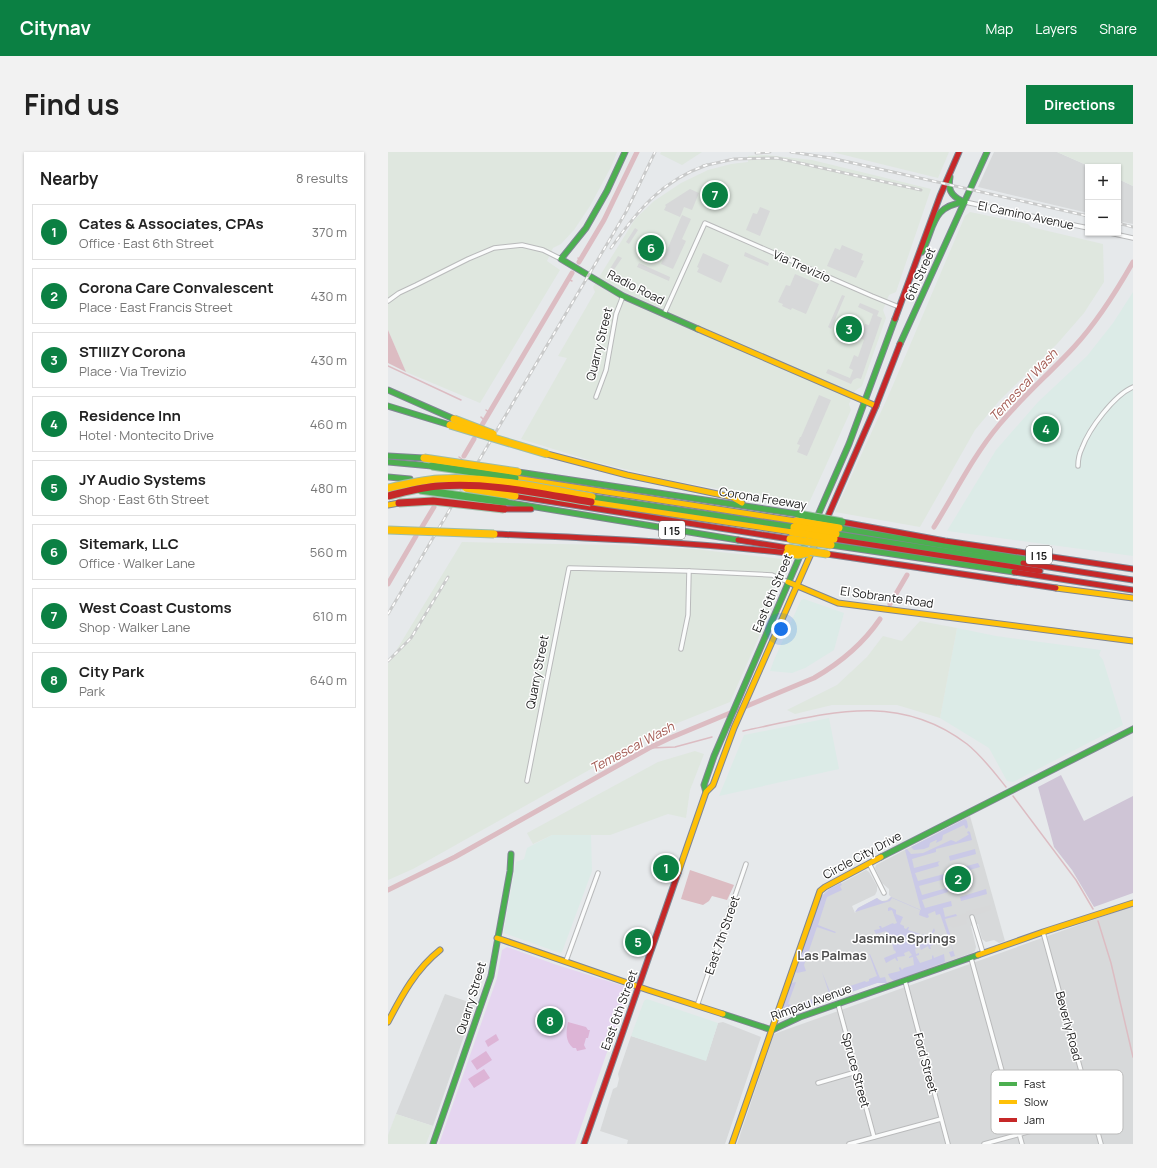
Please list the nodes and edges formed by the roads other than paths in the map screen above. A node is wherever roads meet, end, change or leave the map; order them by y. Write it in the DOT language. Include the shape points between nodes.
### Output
graph roads {
  1 [pos="626,152"];
  2 [pos="959,152"];
  3 [pos="987,152"];
  4 [pos="955,161"];
  5 [pos="965,202"];
  6 [pos="1085,227"];
  7 [pos="1121,235"];
  8 [pos="1133,238"];
  9 [pos="561,259"];
  10 [pos="916,261"];
  11 [pos="623,296"];
  12 [pos="388,301"];
  13 [pos="899,307"];
  14 [pos="664,314"];
  15 [pos="1133,387"];
  16 [pos="388,390"];
  17 [pos="596,397"];
  18 [pos="865,402"];
  19 [pos="388,406"];
  20 [pos="876,406"];
  21 [pos="452,422"];
  22 [pos="388,456"];
  23 [pos="388,462"];
  24 [pos="1078,466"];
  25 [pos="516,475"];
  26 [pos="388,477"];
  27 [pos="388,485"];
  28 [pos="388,488"];
  29 [pos="388,496"];
  30 [pos="592,499"];
  31 [pos="388,505"];
  32 [pos="505,506"];
  33 [pos="747,506"];
  34 [pos="794,527"];
  35 [pos="388,530"];
  36 [pos="836,534"];
  37 [pos="903,544"];
  38 [pos="940,550"];
  39 [pos="788,551"];
  40 [pos="569,568"];
  41 [pos="1133,569"];
  42 [pos="689,571"];
  43 [pos="1133,576"];
  44 [pos="1133,580"];
  45 [pos="788,582"];
  46 [pos="796,586"];
  47 [pos="1133,586"];
  48 [pos="1133,590"];
  49 [pos="1133,598"];
  50 [pos="1133,641"];
  51 [pos="681,649"];
  52 [pos="1133,729"];
  53 [pos="528,781"];
  54 [pos="706,792"];
  55 [pos="511,854"];
  56 [pos="869,863"];
  57 [pos="746,864"];
  58 [pos="598,873"];
  59 [pos="884,893"];
  60 [pos="1133,903"];
  61 [pos="972,917"];
  62 [pos="1043,932"];
  63 [pos="497,938"];
  64 [pos="440,950"];
  65 [pos="983,953"];
  66 [pos="971,958"];
  67 [pos="566,961"];
  68 [pos="905,982"];
  69 [pos="640,986"];
  70 [pos="838,1004"];
  71 [pos="697,1006"];
  72 [pos="388,1022"];
  73 [pos="772,1030"];
  74 [pos="1002,1070"];
  75 [pos="1081,1070"];
  76 [pos="856,1072"];
  77 [pos="818,1083"];
  78 [pos="942,1119"];
  79 [pos="1019,1134"];
  80 [pos="1098,1134"];
  81 [pos="874,1137"];
  82 [pos="433,1144"];
  83 [pos="584,1144"];
  84 [pos="732,1144"];
  85 [pos="849,1144"];
  86 [pos="948,1144"];
  87 [pos="984,1144"];
  88 [pos="1022,1144"];
  89 [pos="1101,1144"];
  1 -- 9 [label="main road" via="586,228"];
  2 -- 4 [label="main road, 6th Street"];
  3 -- 5 [label="main road, 6th Street"];
  4 -- 5 [label="main road" via="950,177 950,194"];
  4 -- 10 [label="main road, 6th Street"];
  5 -- 6 [label="street, El Camino Avenue"];
  5 -- 10 [label="main road" via="954,202 942,210"];
  5 -- 20 [label="main road, 6th Street" via="907,329"];
  7 -- 8 [label="street"];
  9 -- 11 [label="main road, Radio Road"];
  9 -- 12 [label="street, Radio Road" via="543,250 522,245 494,248 399,293"];
  10 -- 13 [label="main road, 6th Street"];
  11 -- 14 [label="main road, Radio Road"];
  11 -- 17 [label="street, Quarry Street" via="616,314 606,370"];
  13 -- 14 [label="street, Via Trevizio" via="705,223"];
  13 -- 18 [label="main road, 6th Street"];
  14 -- 18 [label="main road, Radio Road"];
  15 -- 24 [label="street" via="1118,396 1098,421 1085,440"];
  16 -- 21 [label="main road"];
  18 -- 20 [label="main road, Radio Road"];
  18 -- 45 [label="main road, East 6th Street" via="849,445"];
  19 -- 21 [label="main road"];
  20 -- 46 [label="main road, East 6th Street"];
  21 -- 33 [label="main road, bridge" via="547,454 627,476 732,497"];
  22 -- 25 [label="main road, Corona Freeway / I 15, bridge" via="424,458"];
  23 -- 25 [label="main road, bridge"];
  25 -- 33 [label="main road, Corona Freeway / I 15"];
  25 -- 34 [label="main road"];
  26 -- 34 [label="main road, bridge" via="515,496"];
  27 -- 32 [label="main road, bridge"];
  28 -- 30 [label="main road, bridge" via="428,480 458,478 495,481"];
  29 -- 30 [label="main road, bridge" via="416,488 456,484 495,486"];
  30 -- 34 [label="main road"];
  31 -- 32 [label="main road, bridge" via="447,502"];
  32 -- 39 [label="main road, I 15" via="557,510"];
  33 -- 34 [label="main road, Corona Freeway / I 15"];
  34 -- 36 [label="main road, Corona Freeway / I 15, bridge"];
  34 -- 36 [label="main road, bridge"];
  34 -- 36 [label="main road, bridge"];
  35 -- 39 [label="main road, bridge" via="601,538"];
  36 -- 37 [label="main road, Corona Freeway / I 15"];
  36 -- 37 [label="main road"];
  36 -- 37 [label="main road"];
  37 -- 38 [label="main road, Corona Freeway / I 15"];
  37 -- 38 [label="main road"];
  37 -- 38 [label="main road"];
  38 -- 41 [label="main road, Corona Freeway / I 15"];
  38 -- 43 [label="main road"];
  38 -- 44 [label="main road"];
  38 -- 47 [label="main road"];
  38 -- 48 [label="main road"];
  39 -- 49 [label="main road, bridge" via="798,555 811,552 827,554"];
  40 -- 42 [label="street, El Sobrante Road"];
  40 -- 53 [label="street, Quarry Street"];
  42 -- 45 [label="street, El Sobrante Road" via="772,575"];
  42 -- 51 [label="street" via="688,615"];
  45 -- 46 [label="main road, El Sobrante Road"];
  45 -- 54 [label="main road, East 6th Street" via="725,729 704,784"];
  46 -- 50 [label="main road, El Sobrante Road" via="834,602 852,605"];
  46 -- 54 [label="main road, East 6th Street" via="735,725 713,785"];
  52 -- 56 [label="main road, Circle City Drive"];
  54 -- 69 [label="main road, East 6th Street"];
  55 -- 63 [label="main road, Quarry Street"];
  56 -- 59 [label="street"];
  56 -- 73 [label="main road, Circle City Drive" via="820,891"];
  57 -- 71 [label="street, East 7th Street"];
  58 -- 67 [label="street"];
  60 -- 62 [label="main road, Rimpau Avenue"];
  61 -- 65 [label="street"];
  62 -- 65 [label="main road, Rimpau Avenue"];
  62 -- 75 [label="street, Beverly Road"];
  63 -- 67 [label="main road, Rimpau Avenue"];
  63 -- 82 [label="main road, Quarry Street" via="491,976"];
  64 -- 72 [label="main road" via="426,962 413,979"];
  65 -- 66 [label="main road, Rimpau Avenue"];
  66 -- 68 [label="main road, Rimpau Avenue"];
  66 -- 74 [label="street"];
  67 -- 69 [label="main road, Rimpau Avenue"];
  68 -- 70 [label="main road, Rimpau Avenue"];
  68 -- 78 [label="street, Ford Street"];
  69 -- 71 [label="main road, Rimpau Avenue"];
  69 -- 83 [label="main road, East 6th Street"];
  70 -- 73 [label="main road, Rimpau Avenue"];
  70 -- 76 [label="street, Spruce Street"];
  71 -- 73 [label="main road, Rimpau Avenue"];
  73 -- 84 [label="main road, Circle City Drive"];
  76 -- 77 [label="street"];
  76 -- 81 [label="street, Spruce Street"];
  78 -- 81 [label="street"];
  78 -- 86 [label="street, Ford Street"];
  79 -- 87 [label="street"];
  79 -- 88 [label="street"];
  80 -- 89 [label="street, Beverly Road"];
  81 -- 85 [label="street"];
}
